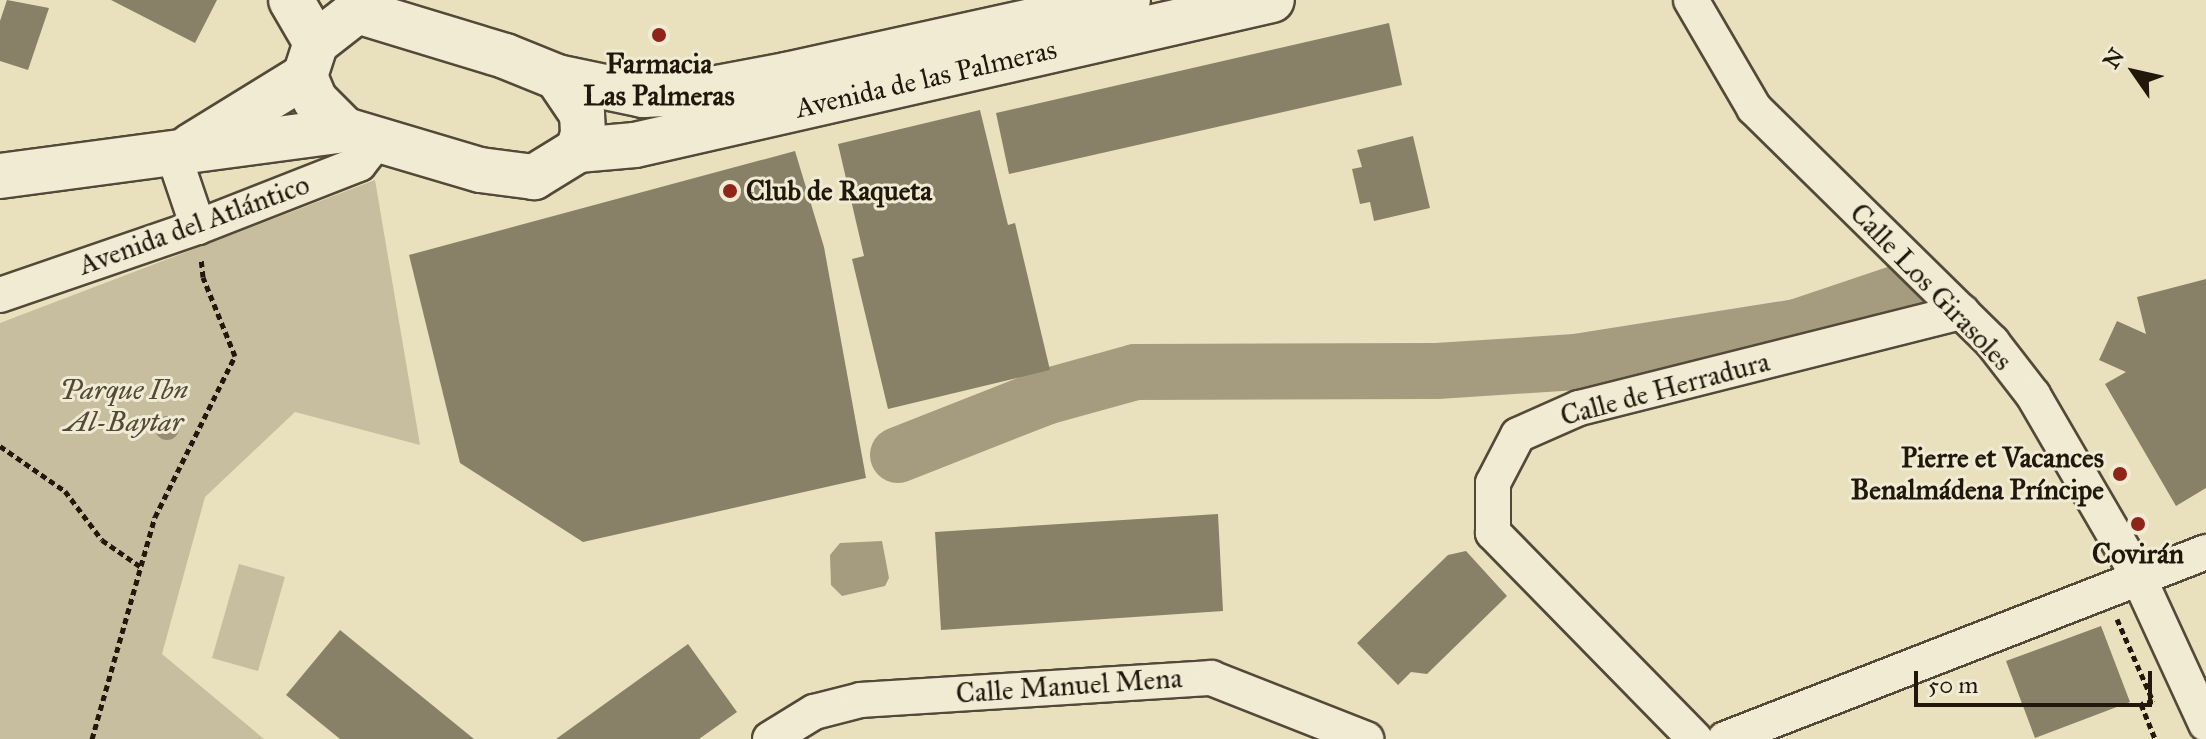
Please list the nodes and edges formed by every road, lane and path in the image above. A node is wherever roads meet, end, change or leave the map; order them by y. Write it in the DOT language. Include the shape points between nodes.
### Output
graph roads {
  1 [pos="291,0"];
  2 [pos="1128,0"];
  3 [pos="1272,0"];
  4 [pos="1691,0"];
  5 [pos="344,6"];
  6 [pos="1165,12"];
  7 [pos="310,60"];
  8 [pos="557,77"];
  9 [pos="362,135"];
  10 [pos="578,150"];
  11 [pos="174,156"];
  12 [pos="0,176"];
  13 [pos="198,227"];
  14 [pos="0,295"];
  15 [pos="1962,312"];
  16 [pos="0,446"];
  17 [pos="2206,552"];
  18 [pos="141,567"];
  19 [pos="2137,574"];
  20 [pos="2114,612"];
  21 [pos="2206,724"];
  22 [pos="92,739"];
  23 [pos="770,739"];
  24 [pos="1366,739"];
  25 [pos="1695,739"];
  26 [pos="1725,739"];
  27 [pos="2155,739"];
  1 -- 7 [label="street"];
  2 -- 8 [label="street, Avenida de las Palmeras" via="690,93 643,95"];
  3 -- 6 [label="street, Avenida de las Palmeras"];
  4 -- 15 [label="street, Calle Los Girasoles" via="1754,108"];
  5 -- 7 [label="street"];
  5 -- 8 [label="street, Avenida de las Palmeras"];
  6 -- 10 [label="street, Avenida de las Palmeras" via="635,145"];
  7 -- 9 [label="street" via="315,100"];
  7 -- 11 [label="street"];
  8 -- 10 [label="street" via="582,114"];
  9 -- 10 [label="street" via="520,176 548,173"];
  9 -- 11 [label="street"];
  9 -- 13 [label="street, Avenida del Atlántico" via="359,164"];
  11 -- 12 [label="street"];
  11 -- 13 [label="street"];
  13 -- 14 [label="street, Avenida del Atlántico"];
  13 -- 18 [label="path" via="203,277 235,356 155,517"];
  15 -- 19 [label="street, Calle Los Girasoles" via="2033,395"];
  15 -- 25 [label="street, Calle de Herradura" via="1579,408 1518,435 1493,483 1493,533"];
  16 -- 18 [label="path" via="65,491 102,540"];
  17 -- 19 [label="street"];
  18 -- 22 [label="path"];
  19 -- 21 [label="street, Calle Los Girasoles"];
  19 -- 26 [label="street"];
  20 -- 27 [label="path" via="2153,701 2141,704"];
  23 -- 24 [label="street, Calle Manuel Mena" via="814,712 861,700 1211,678"];
}
